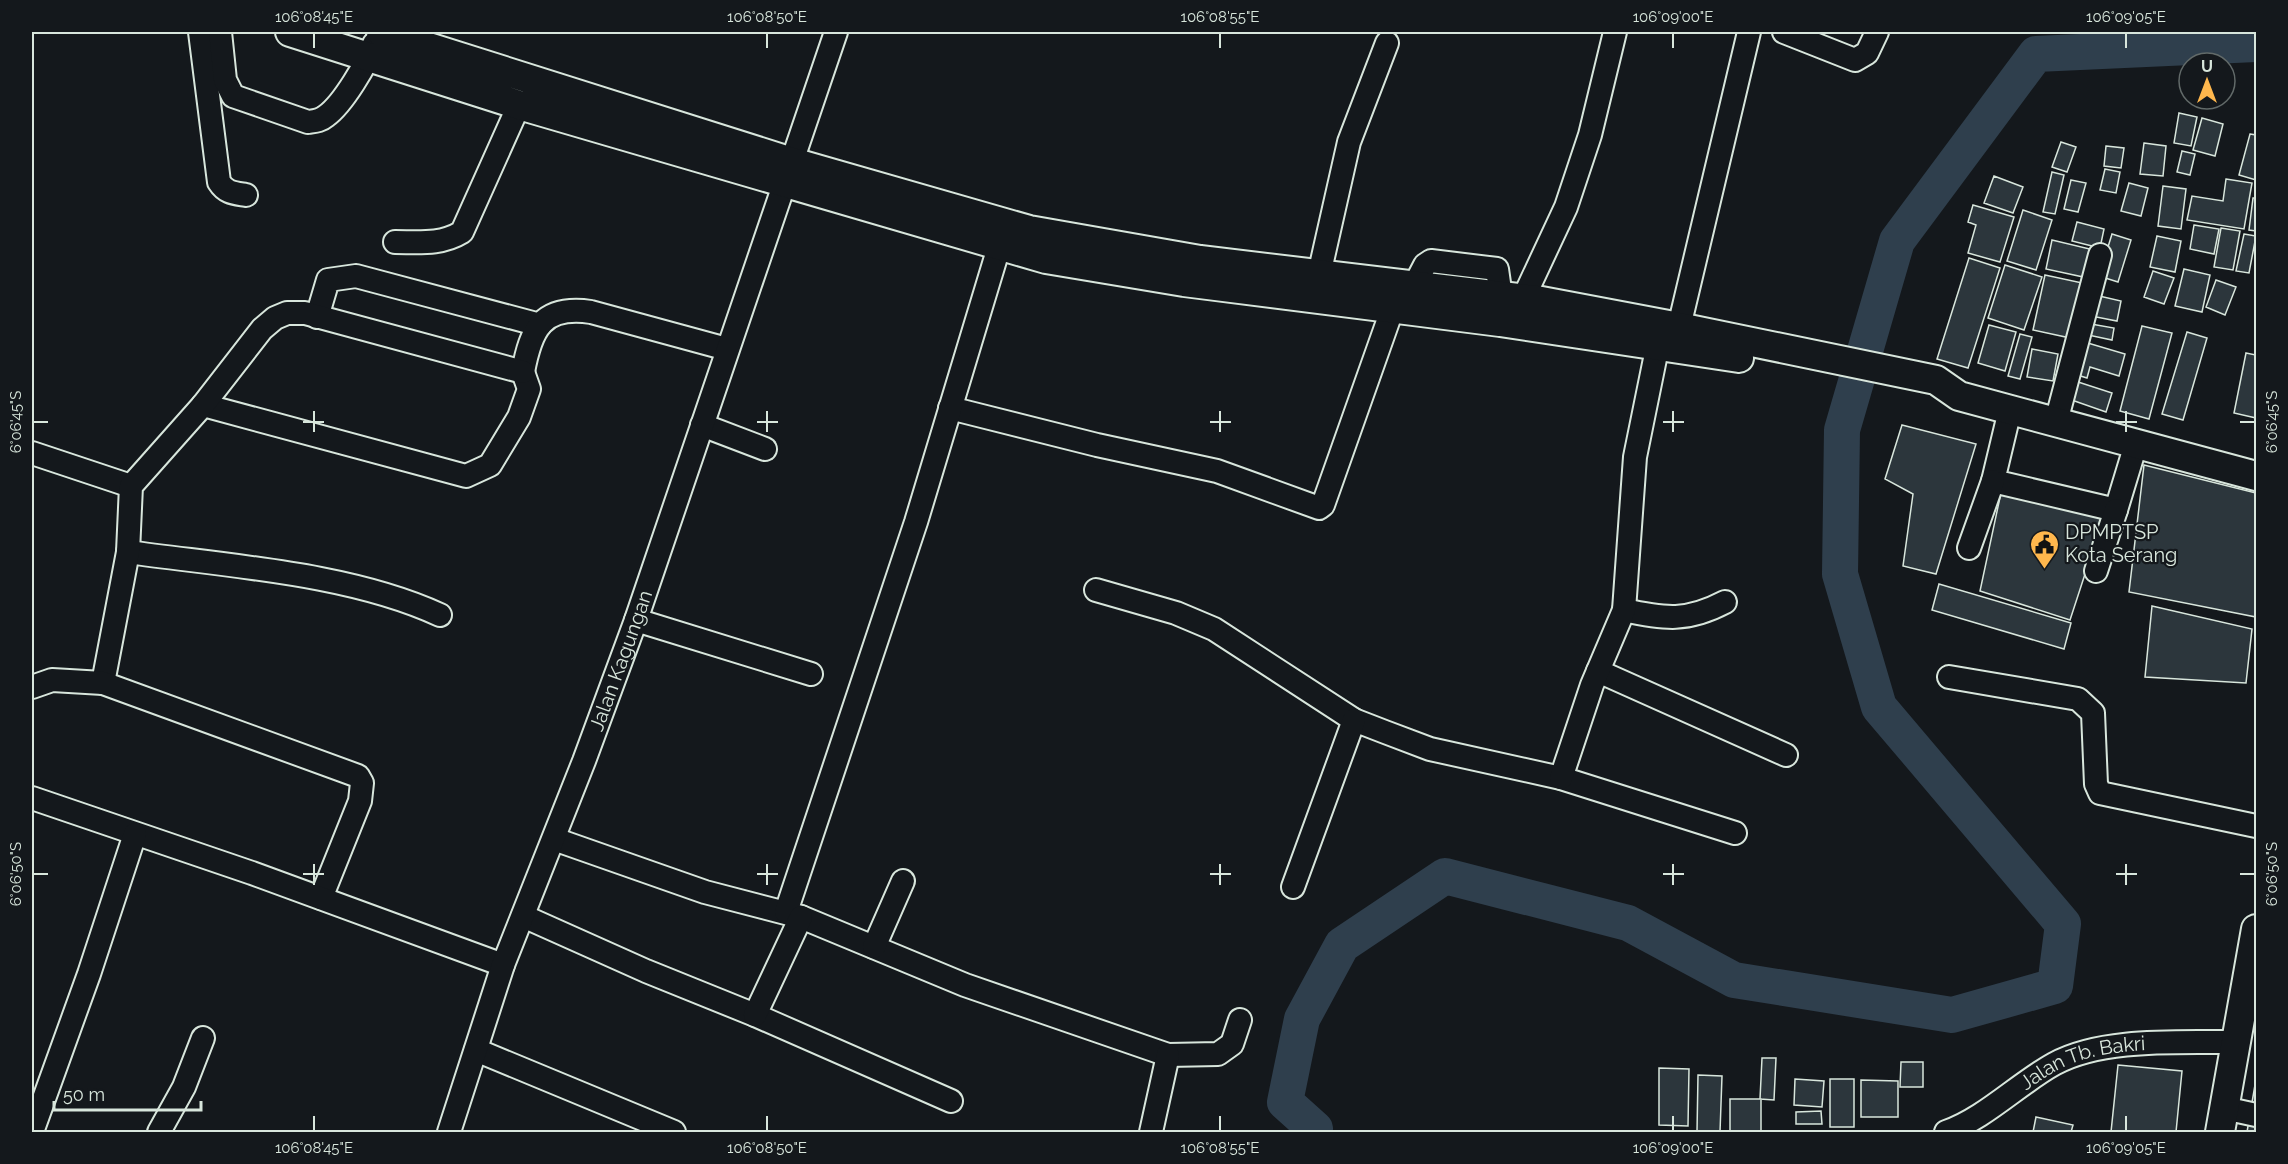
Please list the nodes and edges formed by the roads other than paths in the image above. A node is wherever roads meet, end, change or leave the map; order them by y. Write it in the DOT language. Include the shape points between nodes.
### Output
graph roads {
  1 [pos="200,32"];
  2 [pos="220,32"];
  3 [pos="290,32"];
  4 [pos="380,32"];
  5 [pos="836,32"];
  6 [pos="1615,32"];
  7 [pos="1749,32"];
  8 [pos="1784,32"];
  9 [pos="1877,32"];
  10 [pos="1387,43"];
  11 [pos="369,59"];
  12 [pos="519,105"];
  13 [pos="789,173"];
  14 [pos="246,195"];
  15 [pos="395,242"];
  16 [pos="999,247"];
  17 [pos="2100,255"];
  18 [pos="1316,286"];
  19 [pos="1512,298"];
  20 [pos="1392,310"];
  21 [pos="317,317"];
  22 [pos="540,325"];
  23 [pos="1668,335"];
  24 [pos="728,349"];
  25 [pos="523,372"];
  26 [pos="203,405"];
  27 [pos="950,408"];
  28 [pos="2010,410"];
  29 [pos="2055,422"];
  30 [pos="702,425"];
  31 [pos="2136,444"];
  32 [pos="765,449"];
  33 [pos="32,453"];
  34 [pos="2256,476"];
  35 [pos="1993,481"];
  36 [pos="130,486"];
  37 [pos="2116,510"];
  38 [pos="1969,548"];
  39 [pos="128,552"];
  40 [pos="2096,571"];
  41 [pos="1096,590"];
  42 [pos="1725,602"];
  43 [pos="1624,610"];
  44 [pos="440,615"];
  45 [pos="636,621"];
  46 [pos="1598,671"];
  47 [pos="811,674"];
  48 [pos="1949,677"];
  49 [pos="103,683"];
  50 [pos="32,687"];
  51 [pos="1354,720"];
  52 [pos="1786,755"];
  53 [pos="1561,778"];
  54 [pos="32,798"];
  55 [pos="2256,826"];
  56 [pos="1736,833"];
  57 [pos="135,834"];
  58 [pos="554,838"];
  59 [pos="903,880"];
  60 [pos="1293,887"];
  61 [pos="321,898"];
  62 [pos="793,915"];
  63 [pos="523,916"];
  64 [pos="2255,941"];
  65 [pos="874,947"];
  66 [pos="503,965"];
  67 [pos="755,1014"];
  68 [pos="1240,1020"];
  69 [pos="203,1038"];
  70 [pos="2236,1042"];
  71 [pos="476,1050"];
  72 [pos="1168,1055"];
  73 [pos="36,1098"];
  74 [pos="951,1101"];
  75 [pos="2256,1115"];
  76 [pos="2222,1120"];
  77 [pos="1975,1125"];
  78 [pos="32,1132"];
  79 [pos="159,1132"];
  80 [pos="448,1132"];
  81 [pos="674,1132"];
  82 [pos="1150,1132"];
  83 [pos="1946,1132"];
  1 -- 14 [label="street" via="219,182 232,193"];
  2 -- 11 [label="street" via="225,80 233,96 308,122 319,121 332,112"];
  3 -- 11 [label="main road"];
  4 -- 11 [label="street"];
  4 -- 13 [label="main road"];
  5 -- 13 [label="street, Jalan Kagungan"];
  6 -- 19 [label="street" via="1590,135 1566,207"];
  7 -- 23 [label="street"];
  8 -- 9 [label="street" via="1855,60 1867,53"];
  10 -- 18 [label="street" via="1349,142"];
  11 -- 12 [label="main road"];
  12 -- 13 [label="main road"];
  12 -- 15 [label="street" via="462,232 435,242"];
  13 -- 16 [label="main road"];
  13 -- 18 [label="main road" via="1029,230 1200,260"];
  13 -- 24 [label="street, Jalan Kagungan"];
  16 -- 18 [label="main road" via="1151,277"];
  16 -- 27 [label="street"];
  17 -- 29 [label="street"];
  18 -- 19 [label="main road" via="1414,286"];
  18 -- 20 [label="main road"];
  19 -- 23 [label="main road"];
  20 -- 23 [label="main road"];
  20 -- 27 [label="street" via="1323,506 1319,508 1217,471"];
  21 -- 22 [label="street" via="328,280 356,276"];
  21 -- 25 [label="street"];
  21 -- 26 [label="street" via="287,313 275,318 262,329"];
  22 -- 24 [label="street" via="569,309"];
  22 -- 25 [label="street" via="528,344"];
  23 -- 28 [label="main road" via="1914,385 1936,380 1959,396"];
  23 -- 43 [label="street" via="1635,457"];
  24 -- 30 [label="street, Jalan Kagungan"];
  25 -- 26 [label="street" via="530,389 519,417 490,465 466,476"];
  26 -- 36 [label="street"];
  27 -- 62 [label="street"];
  28 -- 29 [label="main road"];
  28 -- 35 [label="street"];
  29 -- 31 [label="main road"];
  30 -- 32 [label="street"];
  30 -- 45 [label="street, Jalan Kagungan"];
  31 -- 34 [label="main road"];
  31 -- 37 [label="street"];
  33 -- 36 [label="street"];
  35 -- 37 [label="street"];
  35 -- 38 [label="street"];
  36 -- 39 [label="street"];
  37 -- 40 [label="street"];
  39 -- 44 [label="street" via="328,582 412,602"];
  39 -- 49 [label="street"];
  41 -- 51 [label="street" via="1176,613 1214,629"];
  42 -- 43 [label="street" via="1689,617 1660,618"];
  43 -- 46 [label="street"];
  45 -- 47 [label="street"];
  45 -- 58 [label="street, Jalan Kagungan"];
  46 -- 52 [label="street"];
  46 -- 53 [label="street"];
  48 -- 55 [label="street" via="2078,699 2085,704 2093,713 2096,784 2100,793"];
  49 -- 50 [label="street" via="52,680"];
  49 -- 61 [label="street" via="358,776 362,783 360,801"];
  51 -- 53 [label="street" via="1431,749"];
  51 -- 60 [label="street"];
  53 -- 56 [label="street"];
  54 -- 57 [label="street"];
  57 -- 61 [label="street"];
  57 -- 73 [label="street" via="89,974"];
  58 -- 62 [label="street" via="705,892"];
  58 -- 63 [label="street, Jalan Kagungan"];
  59 -- 65 [label="street"];
  61 -- 66 [label="street"];
  62 -- 65 [label="street"];
  62 -- 67 [label="street"];
  63 -- 66 [label="street, Jalan Kagungan"];
  63 -- 67 [label="street" via="646,972"];
  64 -- 70 [label="main road"];
  65 -- 72 [label="street" via="965,985"];
  66 -- 71 [label="street, Jalan Kagungan"];
  67 -- 74 [label="street"];
  68 -- 72 [label="street" via="1232,1044 1218,1054"];
  69 -- 79 [label="street" via="184,1087"];
  70 -- 76 [label="main road"];
  70 -- 77 [label="street, Jalan Tb. Bakri" via="2098,1048 2057,1062 2020,1085"];
  71 -- 80 [label="street, Jalan Kagungan"];
  71 -- 81 [label="street"];
  72 -- 82 [label="street"];
  73 -- 78 [label="street"];
  75 -- 76 [label="street"];
  77 -- 83 [label="street, Jalan Tb. Bakri"];
}
